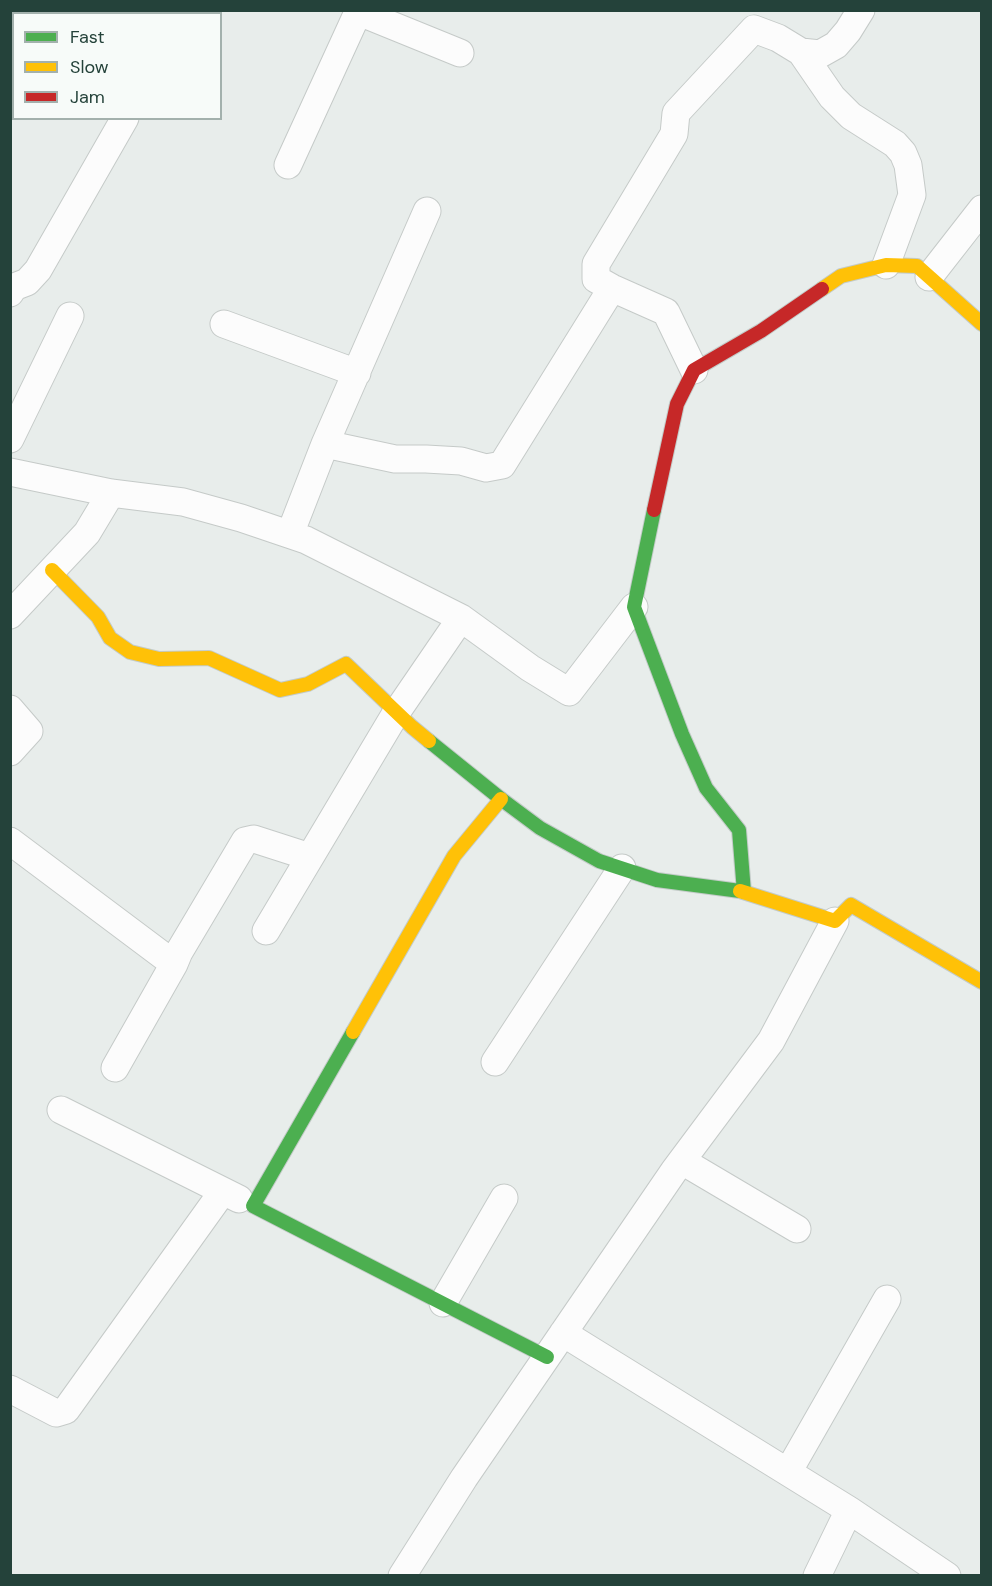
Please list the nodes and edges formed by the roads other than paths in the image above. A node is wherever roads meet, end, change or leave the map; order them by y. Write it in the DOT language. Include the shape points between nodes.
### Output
graph roads {
  1 [pos="359,10"];
  2 [pos="861,10"];
  3 [pos="801,52"];
  4 [pos="460,53"];
  5 [pos="124,120"];
  6 [pos="288,165"];
  7 [pos="981,209"];
  8 [pos="428,211"];
  9 [pos="886,265"];
  10 [pos="929,277"];
  11 [pos="612,288"];
  12 [pos="10,293"];
  13 [pos="70,316"];
  14 [pos="224,324"];
  15 [pos="981,324"];
  16 [pos="694,370"];
  17 [pos="357,373"];
  18 [pos="10,439"];
  19 [pos="325,444"];
  20 [pos="10,472"];
  21 [pos="111,493"];
  22 [pos="290,534"];
  23 [pos="52,570"];
  24 [pos="634,607"];
  25 [pos="10,615"];
  26 [pos="461,618"];
  27 [pos="10,709"];
  28 [pos="396,713"];
  29 [pos="10,752"];
  30 [pos="501,799"];
  31 [pos="10,841"];
  32 [pos="310,858"];
  33 [pos="622,868"];
  34 [pos="744,892"];
  35 [pos="835,921"];
  36 [pos="266,931"];
  37 [pos="174,964"];
  38 [pos="981,982"];
  39 [pos="495,1062"];
  40 [pos="115,1068"];
  41 [pos="61,1110"];
  42 [pos="682,1161"];
  43 [pos="223,1191"];
  44 [pos="504,1198"];
  45 [pos="253,1206"];
  46 [pos="797,1229"];
  47 [pos="887,1299"];
  48 [pos="442,1303"];
  49 [pos="563,1333"];
  50 [pos="547,1357"];
  51 [pos="10,1389"];
  52 [pos="788,1472"];
  53 [pos="849,1510"];
  54 [pos="402,1575"];
  55 [pos="817,1575"];
  56 [pos="947,1575"];
  1 -- 4 [label="street"];
  1 -- 6 [label="street"];
  2 -- 3 [label="street" via="836,45 820,54"];
  3 -- 9 [label="street" via="838,104 895,144 908,165 912,195"];
  3 -- 11 [label="street" via="754,29 675,113 674,134 596,264 596,279"];
  5 -- 12 [label="street" via="38,270"];
  7 -- 10 [label="street"];
  8 -- 17 [label="street"];
  9 -- 10 [label="street" via="917,266"];
  9 -- 16 [label="street" via="841,276 761,331"];
  10 -- 15 [label="street"];
  11 -- 16 [label="street" via="666,312"];
  11 -- 19 [label="street" via="502,465 486,468 461,461 395,459"];
  13 -- 18 [label="street"];
  14 -- 17 [label="street"];
  16 -- 24 [label="street" via="677,404"];
  17 -- 19 [label="street"];
  19 -- 22 [label="street"];
  20 -- 21 [label="street"];
  21 -- 22 [label="street" via="183,502"];
  21 -- 23 [label="street" via="87,533"];
  22 -- 26 [label="street"];
  23 -- 25 [label="street"];
  23 -- 28 [label="street" via="98,617 110,638 130,652 159,659 209,658 280,690 308,684 346,664"];
  24 -- 26 [label="street" via="569,692"];
  24 -- 34 [label="street" via="706,788 739,830"];
  26 -- 28 [label="street"];
  27 -- 29 [label="street" via="29,731"];
  28 -- 30 [label="street"];
  28 -- 32 [label="street"];
  30 -- 33 [label="street" via="540,828 599,861"];
  30 -- 45 [label="street" via="454,856"];
  31 -- 37 [label="street"];
  32 -- 36 [label="street"];
  32 -- 37 [label="street" via="254,839 245,841"];
  33 -- 34 [label="street" via="657,880"];
  33 -- 39 [label="street"];
  34 -- 35 [label="street"];
  35 -- 38 [label="street" via="851,905"];
  35 -- 42 [label="street" via="771,1041"];
  37 -- 40 [label="street"];
  41 -- 43 [label="street"];
  42 -- 46 [label="street"];
  42 -- 49 [label="street"];
  43 -- 45 [label="street"];
  43 -- 51 [label="street" via="66,1410 56,1413"];
  44 -- 48 [label="street"];
  45 -- 48 [label="street"];
  47 -- 52 [label="street"];
  48 -- 50 [label="street"];
  49 -- 50 [label="street"];
  49 -- 52 [label="street"];
  50 -- 54 [label="street"];
  52 -- 53 [label="street"];
  53 -- 55 [label="street"];
  53 -- 56 [label="street"];
}
